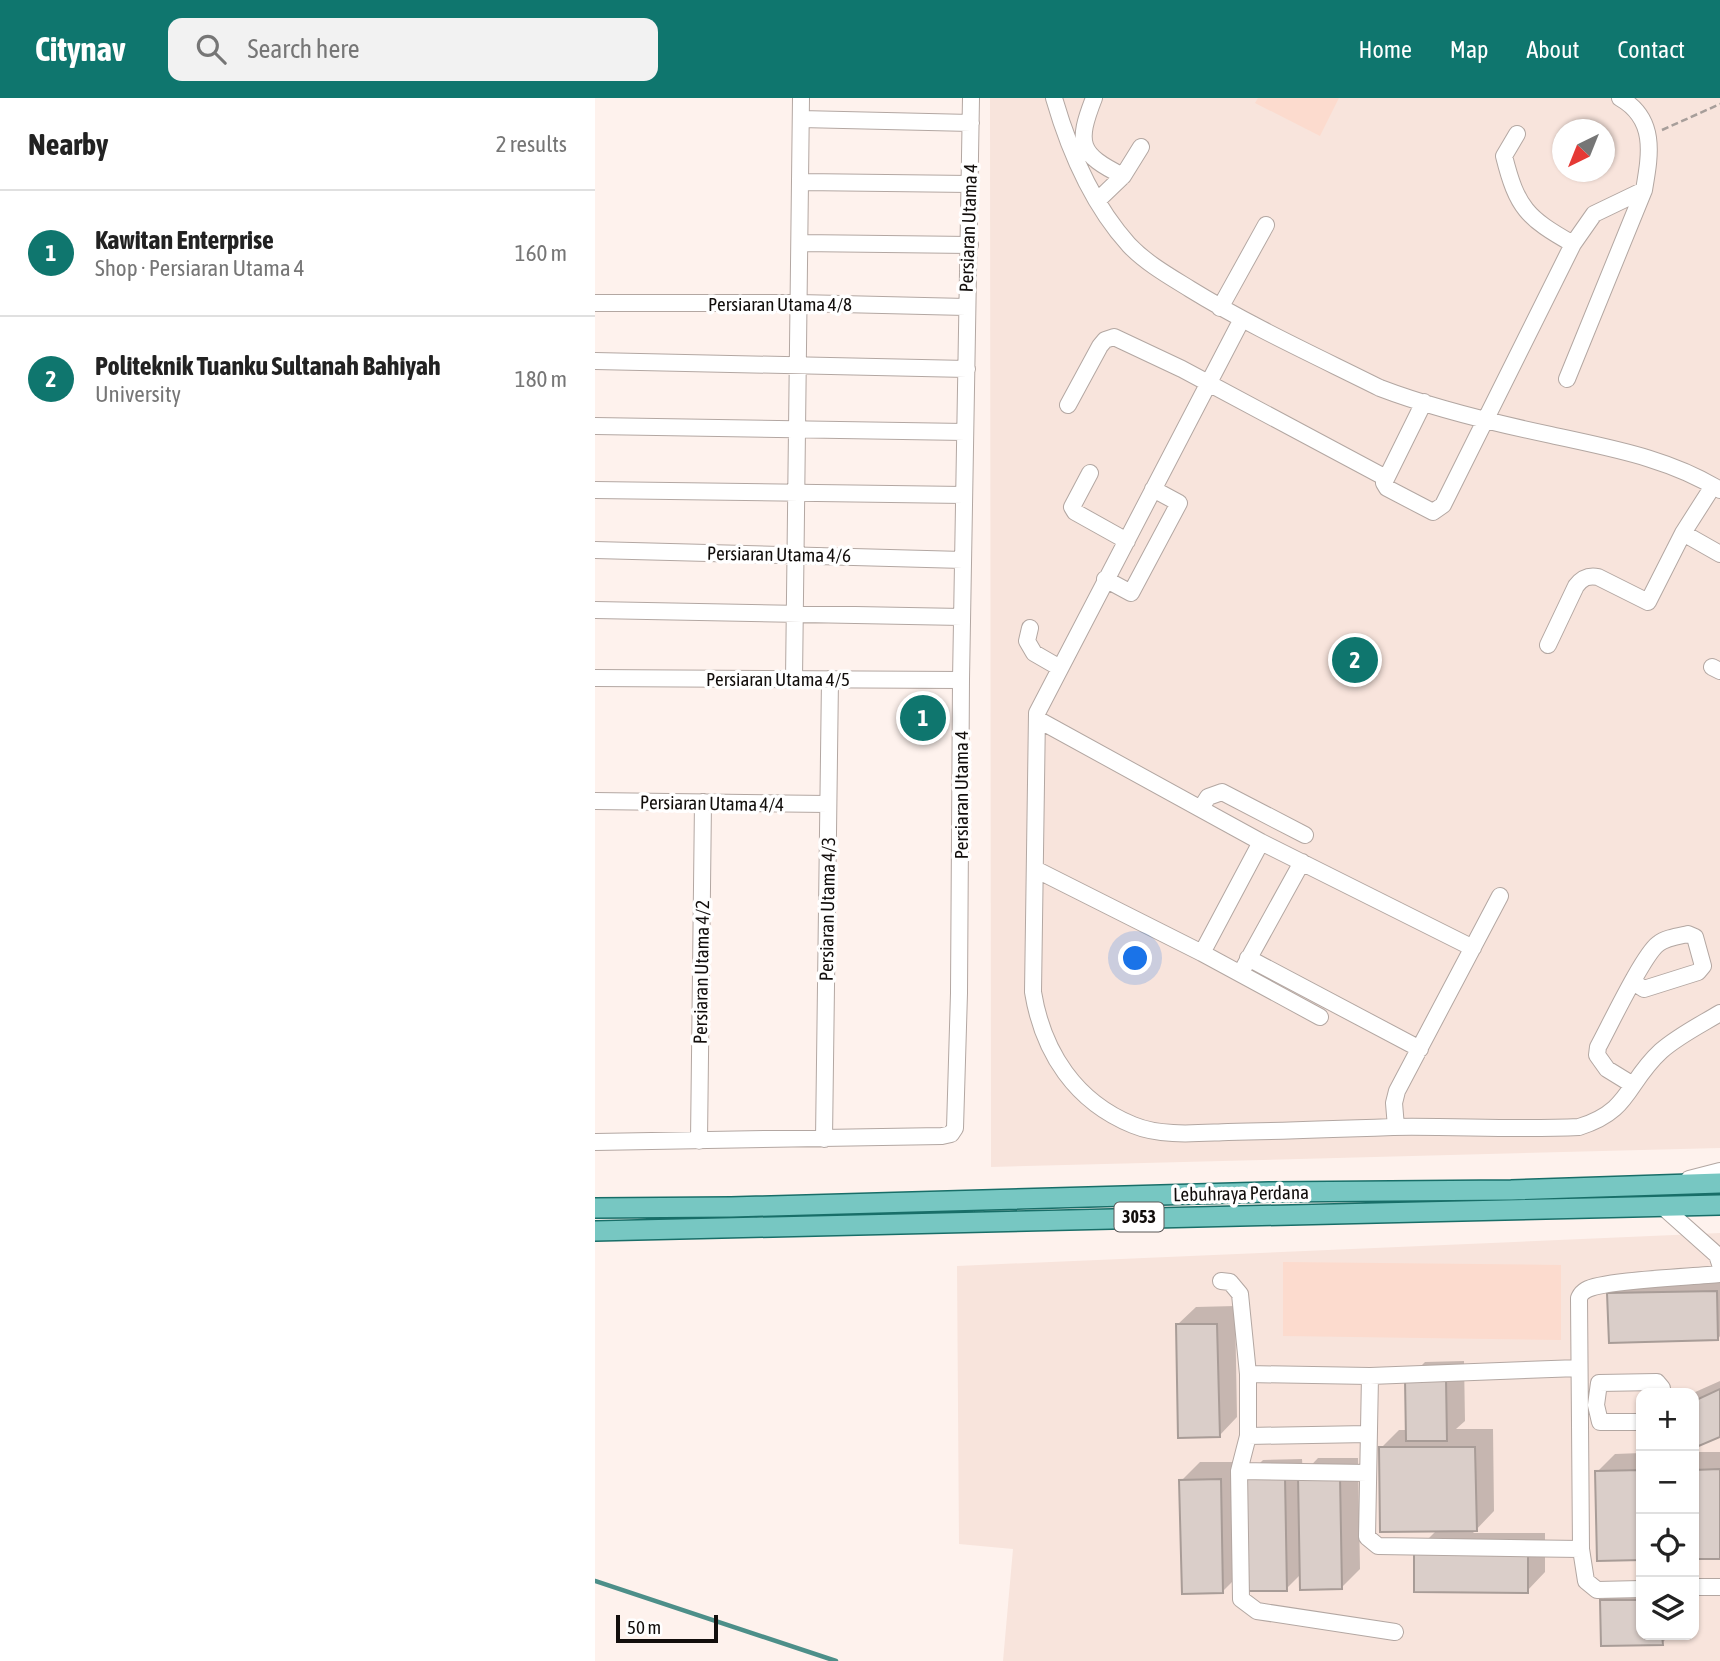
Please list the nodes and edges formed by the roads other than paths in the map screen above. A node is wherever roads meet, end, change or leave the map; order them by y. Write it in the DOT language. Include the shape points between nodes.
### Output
graph roads {
  1 [pos="801,98"];
  2 [pos="971,98"];
  3 [pos="1053,98"];
  4 [pos="1094,98"];
  5 [pos="1620,98"];
  6 [pos="801,119"];
  7 [pos="971,123"];
  8 [pos="1517,134"];
  9 [pos="1141,147"];
  10 [pos="1123,176"];
  11 [pos="801,182"];
  12 [pos="970,184"];
  13 [pos="1644,190"];
  14 [pos="1098,200"];
  15 [pos="1266,225"];
  16 [pos="800,243"];
  17 [pos="1573,244"];
  18 [pos="969,245"];
  19 [pos="595,303"];
  20 [pos="799,303"];
  21 [pos="966,307"];
  22 [pos="1220,307"];
  23 [pos="1242,319"];
  24 [pos="595,361"];
  25 [pos="797,365"];
  26 [pos="967,369"];
  27 [pos="1567,379"];
  28 [pos="1208,384"];
  29 [pos="1424,402"];
  30 [pos="1068,405"];
  31 [pos="1485,421"];
  32 [pos="595,426"];
  33 [pos="797,430"];
  34 [pos="965,432"];
  35 [pos="1090,473"];
  36 [pos="1385,478"];
  37 [pos="1716,488"];
  38 [pos="1153,489"];
  39 [pos="595,490"];
  40 [pos="796,493"];
  41 [pos="964,495"];
  42 [pos="1683,533"];
  43 [pos="1127,541"];
  44 [pos="595,550"];
  45 [pos="796,554"];
  46 [pos="1720,554"];
  47 [pos="963,559"];
  48 [pos="1105,579"];
  49 [pos="595,610"];
  50 [pos="795,615"];
  51 [pos="962,617"];
  52 [pos="1030,628"];
  53 [pos="1548,645"];
  54 [pos="1060,668"];
  55 [pos="595,678"];
  56 [pos="794,679"];
  57 [pos="830,679"];
  58 [pos="961,680"];
  59 [pos="1037,719"];
  60 [pos="595,801"];
  61 [pos="703,802"];
  62 [pos="828,804"];
  63 [pos="1201,808"];
  64 [pos="1305,835"];
  65 [pos="1261,842"];
  66 [pos="1302,862"];
  67 [pos="1035,869"];
  68 [pos="1500,896"];
  69 [pos="1473,948"];
  70 [pos="1202,953"];
  71 [pos="1248,958"];
  72 [pos="1240,974"];
  73 [pos="1633,982"];
  74 [pos="1320,1017"];
  75 [pos="1717,1017"];
  76 [pos="1420,1049"];
  77 [pos="1633,1085"];
  78 [pos="1396,1127"];
  79 [pos="824,1139"];
  80 [pos="595,1142"];
  81 [pos="699,1142"];
  82 [pos="1720,1171"];
  83 [pos="1720,1184"];
  84 [pos="1666,1185"];
  85 [pos="1720,1196"];
  86 [pos="1720,1205"];
  87 [pos="1662,1206"];
  88 [pos="1682,1206"];
  89 [pos="595,1208"];
  90 [pos="595,1231"];
  91 [pos="1720,1264"];
  92 [pos="1720,1274"];
  93 [pos="1220,1281"];
  94 [pos="1579,1368"];
  95 [pos="1248,1374"];
  96 [pos="1370,1376"];
  97 [pos="1662,1388"];
  98 [pos="1588,1406"];
  99 [pos="1636,1422"];
  100 [pos="1368,1434"];
  101 [pos="1248,1436"];
  102 [pos="1239,1471"];
  103 [pos="1367,1474"];
  104 [pos="1581,1549"];
  105 [pos="1699,1587"];
  106 [pos="1720,1587"];
  107 [pos="1636,1589"];
  108 [pos="1395,1632"];
  1 -- 6 [label="street"];
  2 -- 7 [label="street, Persiaran Utama 4"];
  3 -- 14 [label="street" via="1075,158"];
  4 -- 10 [label="street" via="1083,126 1086,149 1097,163"];
  5 -- 13 [label="street" via="1650,136"];
  6 -- 7 [label="street"];
  6 -- 11 [label="street"];
  7 -- 12 [label="street, Persiaran Utama 4"];
  8 -- 17 [label="street" via="1504,156 1524,209"];
  9 -- 10 [label="street"];
  10 -- 14 [label="street"];
  11 -- 12 [label="street"];
  11 -- 16 [label="street"];
  12 -- 18 [label="street, Persiaran Utama 4"];
  13 -- 17 [label="street" via="1594,214"];
  13 -- 27 [label="street"];
  14 -- 22 [label="street" via="1131,246 1158,269"];
  15 -- 22 [label="street"];
  16 -- 18 [label="street"];
  16 -- 20 [label="street"];
  17 -- 31 [label="street"];
  18 -- 21 [label="street, Persiaran Utama 4"];
  19 -- 20 [label="street, Persiaran Utama 4/8"];
  20 -- 21 [label="street, Persiaran Utama 4/8"];
  20 -- 25 [label="street"];
  21 -- 26 [label="street, Persiaran Utama 4"];
  22 -- 23 [label="street"];
  23 -- 28 [label="street"];
  23 -- 29 [label="street" via="1380,388"];
  24 -- 25 [label="street"];
  25 -- 26 [label="street"];
  25 -- 33 [label="street"];
  26 -- 34 [label="street, Persiaran Utama 4"];
  28 -- 30 [label="street" via="1114,337 1100,346"];
  28 -- 36 [label="street"];
  28 -- 38 [label="street"];
  29 -- 31 [label="street"];
  29 -- 36 [label="street"];
  31 -- 36 [label="street" via="1443,505 1433,512 1387,488"];
  31 -- 37 [label="street" via="1623,451 1667,464"];
  32 -- 33 [label="street"];
  33 -- 34 [label="street"];
  33 -- 40 [label="street"];
  34 -- 41 [label="street, Persiaran Utama 4"];
  35 -- 43 [label="street" via="1072,507"];
  37 -- 42 [label="street"];
  38 -- 43 [label="street"];
  38 -- 48 [label="street" via="1179,503 1131,593"];
  39 -- 40 [label="street"];
  40 -- 41 [label="street"];
  40 -- 45 [label="street"];
  41 -- 47 [label="street, Persiaran Utama 4"];
  42 -- 46 [label="street"];
  42 -- 53 [label="street" via="1649,602 1590,576 1576,586"];
  43 -- 48 [label="street"];
  44 -- 45 [label="street, Persiaran Utama 4/6"];
  45 -- 47 [label="street, Persiaran Utama 4/6"];
  45 -- 50 [label="street"];
  47 -- 51 [label="street, Persiaran Utama 4"];
  48 -- 54 [label="street"];
  49 -- 50 [label="street"];
  50 -- 51 [label="street"];
  50 -- 56 [label="street"];
  51 -- 58 [label="street, Persiaran Utama 4"];
  52 -- 54 [label="street" via="1027,641 1034,653"];
  54 -- 59 [label="street"];
  55 -- 56 [label="street, Persiaran Utama 4/5"];
  56 -- 57 [label="street, Persiaran Utama 4/5"];
  57 -- 58 [label="street, Persiaran Utama 4/5"];
  57 -- 62 [label="street, Persiaran Utama 4/3"];
  58 -- 79 [label="street, Persiaran Utama 4" via="955,1128 942,1136"];
  59 -- 63 [label="street"];
  59 -- 67 [label="street"];
  60 -- 61 [label="street, Persiaran Utama 4/4"];
  61 -- 62 [label="street, Persiaran Utama 4/4"];
  61 -- 81 [label="street, Persiaran Utama 4/2"];
  62 -- 79 [label="street, Persiaran Utama 4/3"];
  63 -- 64 [label="street" via="1208,797 1221,792"];
  63 -- 65 [label="street"];
  65 -- 66 [label="street"];
  65 -- 70 [label="street"];
  66 -- 69 [label="street"];
  66 -- 71 [label="street"];
  67 -- 70 [label="street"];
  67 -- 78 [label="street" via="1035,1004 1061,1070 1093,1104 1137,1127 1158,1132"];
  68 -- 69 [label="street"];
  69 -- 76 [label="street"];
  70 -- 72 [label="street"];
  71 -- 72 [label="street"];
  71 -- 76 [label="street"];
  72 -- 74 [label="street"];
  73 -- 77 [label="street" via="1597,1055 1607,1069"];
  75 -- 77 [label="street" via="1661,1051"];
  76 -- 78 [label="street" via="1397,1091"];
  77 -- 78 [label="street" via="1606,1117 1579,1127"];
  79 -- 81 [label="street, Persiaran Utama 4"];
  80 -- 81 [label="street, Persiaran Utama 4"];
  82 -- 84 [label="street"];
  83 -- 84 [label="main road, Lebuhraya Perdana / 3053"];
  84 -- 89 [label="main road, Lebuhraya Perdana / 3053"];
  85 -- 88 [label="main road"];
  86 -- 88 [label="main road, Lebuhraya Perdana / 3053"];
  87 -- 88 [label="main road, Lebuhraya Perdana / 3053"];
  87 -- 90 [label="main road, Lebuhraya Perdana / 3053"];
  87 -- 91 [label="street" via="1717,1255"];
  92 -- 94 [label="street" via="1588,1288 1579,1298"];
  93 -- 95 [label="street" via="1230,1282 1240,1294"];
  94 -- 96 [label="street"];
  94 -- 98 [label="street"];
  95 -- 96 [label="street"];
  95 -- 101 [label="street"];
  96 -- 100 [label="street"];
  97 -- 98 [label="street" via="1657,1382 1602,1382"];
  98 -- 99 [label="street" via="1600,1422"];
  98 -- 104 [label="street"];
  100 -- 101 [label="street"];
  100 -- 103 [label="street"];
  101 -- 102 [label="street"];
  102 -- 103 [label="street"];
  102 -- 108 [label="street" via="1241,1599 1257,1611"];
  103 -- 104 [label="street" via="1367,1537 1378,1546"];
  104 -- 107 [label="street" via="1591,1587"];
  105 -- 106 [label="street"];
}
